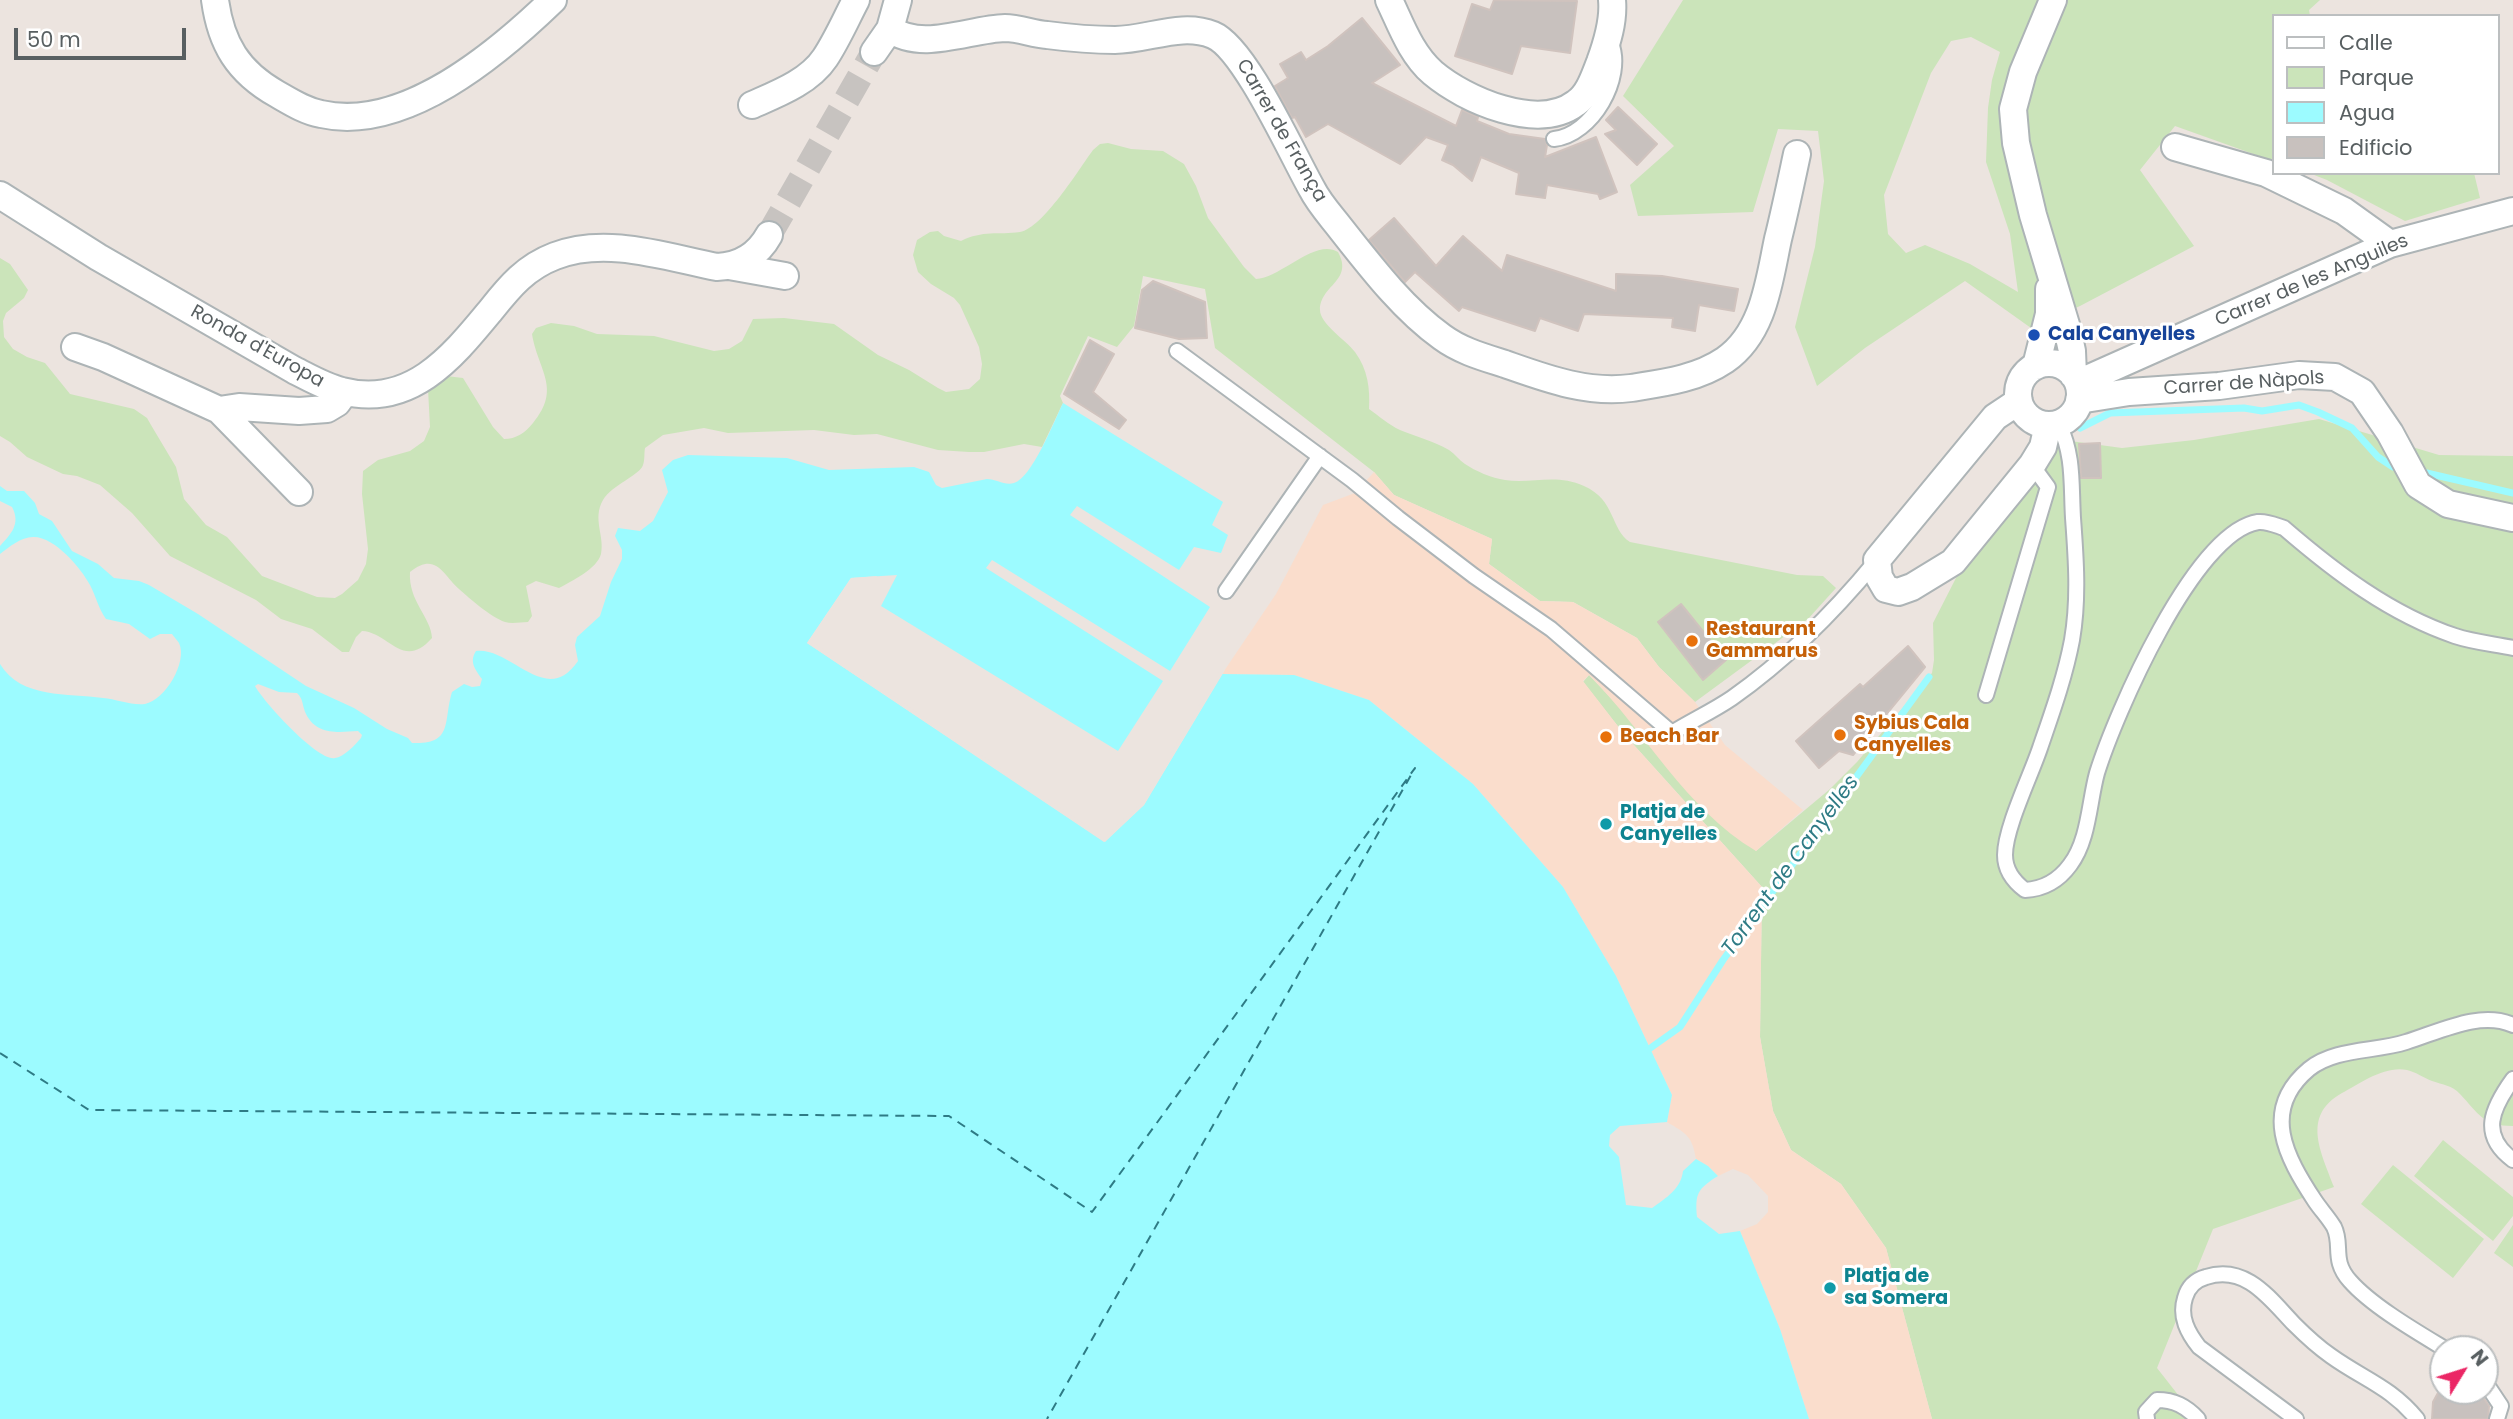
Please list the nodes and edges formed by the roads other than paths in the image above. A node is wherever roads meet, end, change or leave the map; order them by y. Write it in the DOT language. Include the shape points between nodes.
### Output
graph roads {
  1 [pos="215,0"];
  2 [pos="553,0"];
  3 [pos="856,0"];
  4 [pos="898,0"];
  5 [pos="1389,0"];
  6 [pos="1612,0"];
  7 [pos="2053,0"];
  8 [pos="890,29"];
  9 [pos="1608,35"];
  10 [pos="874,52"];
  11 [pos="752,105"];
  12 [pos="1554,139"];
  13 [pos="2175,147"];
  14 [pos="1797,154"];
  15 [pos="0,195"];
  16 [pos="2513,211"];
  17 [pos="769,235"];
  18 [pos="2390,244"];
  19 [pos="729,266"];
  20 [pos="2049,269"];
  21 [pos="785,276"];
  22 [pos="75,347"];
  23 [pos="1177,351"];
  24 [pos="2036,366"];
  25 [pos="2076,386"];
  26 [pos="345,392"];
  27 [pos="2019,401"];
  28 [pos="219,410"];
  29 [pos="2054,424"];
  30 [pos="1320,456"];
  31 [pos="2032,465"];
  32 [pos="299,492"];
  33 [pos="2513,518"];
  34 [pos="1877,560"];
  35 [pos="1886,589"];
  36 [pos="1226,592"];
  37 [pos="1849,594"];
  38 [pos="2513,648"];
  39 [pos="1986,695"];
  40 [pos="2513,1026"];
  41 [pos="2513,1079"];
  42 [pos="2513,1160"];
  43 [pos="2429,1338"];
  44 [pos="2147,1419"];
  45 [pos="2198,1419"];
  46 [pos="2296,1419"];
  47 [pos="2417,1419"];
  1 -- 2 [label="street" via="223,39 261,85 320,114 362,117 382,113 454,81 515,36"];
  3 -- 11 [label="street" via="817,67 788,89"];
  4 -- 8 [label="street"];
  5 -- 9 [label="street" via="1417,56 1433,72 1465,95 1510,110 1557,113 1578,102 1590,89"];
  6 -- 9 [label="street"];
  7 -- 20 [label="street" via="2022,72 2013,108 2016,143"];
  8 -- 10 [label="street"];
  8 -- 14 [label="street, Carrer de França" via="922,40 1007,28 1117,40 1179,30 1211,34 1237,56 1314,194 1409,308 1460,348 1587,388 1674,382 1725,360 1738,348 1763,307"];
  9 -- 12 [label="lane" via="1616,55 1605,95 1587,121 1566,138"];
  13 -- 18 [label="street" via="2266,173 2344,211"];
  15 -- 26 [label="street, Ronda d'Europa" via="294,370"];
  16 -- 18 [label="street, Carrer de les Anguiles"];
  17 -- 19 [label="street" via="751,257"];
  18 -- 25 [label="street, Carrer de les Anguiles"];
  19 -- 21 [label="street, Ronda d'Europa"];
  19 -- 26 [label="street, Ronda d'Europa" via="623,249 558,255 532,266 514,281 449,360 430,375 398,390"];
  20 -- 24 [label="street" via="2049,314"];
  20 -- 25 [label="street" via="2067,328"];
  22 -- 28 [label="street"];
  23 -- 30 [label="lane"];
  24 -- 25 [label="street" via="2062,366"];
  24 -- 27 [label="street" via="2021,380"];
  25 -- 29 [label="street" via="2075,410"];
  25 -- 33 [label="street, Carrer de Nàpols" via="2129,392 2299,375 2335,377 2362,391 2418,485 2448,504"];
  26 -- 28 [label="street" via="327,409"];
  27 -- 29 [label="street" via="2030,418"];
  27 -- 34 [label="street" via="1994,417"];
  28 -- 32 [label="street"];
  29 -- 31 [label="street"];
  29 -- 38 [label="lane" via="2068,444 2077,568 2073,627 2060,691 2005,853 2008,872 2025,890 2048,886 2071,864 2109,739 2148,654 2197,569 2242,528 2258,522 2284,528 2356,585 2398,611 2458,637"];
  30 -- 36 [label="lane"];
  30 -- 37 [label="lane" via="1551,629 1672,733 1732,698"];
  31 -- 35 [label="street" via="1953,562 1912,587 1898,592"];
  31 -- 39 [label="lane" via="2048,487"];
  34 -- 35 [label="street"];
  34 -- 37 [label="lane"];
  35 -- 37 [label="lane"];
  40 -- 43 [label="lane" via="2480,1019 2395,1046 2326,1060 2311,1067 2283,1104 2280,1120 2293,1164 2336,1230 2339,1263 2348,1279"];
  41 -- 42 [label="lane" via="2494,1110 2491,1129 2496,1144"];
  44 -- 45 [label="lane" via="2146,1412 2157,1401 2171,1400"];
  46 -- 47 [label="lane" via="2199,1347 2189,1334 2183,1305 2187,1290 2198,1279 2230,1274 2256,1284 2326,1352 2385,1387"];
}
